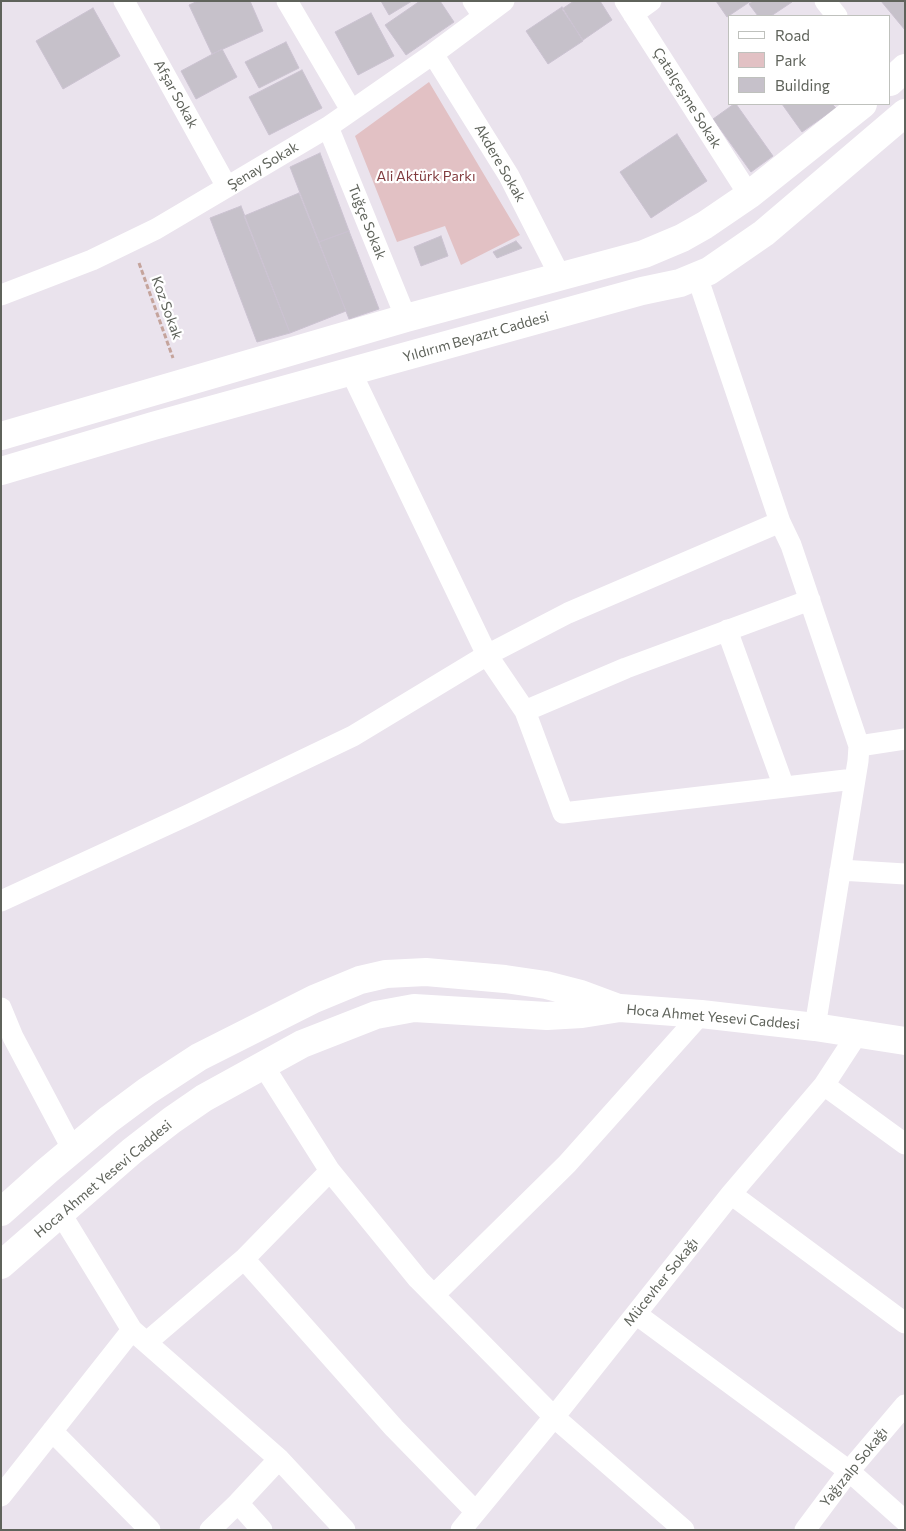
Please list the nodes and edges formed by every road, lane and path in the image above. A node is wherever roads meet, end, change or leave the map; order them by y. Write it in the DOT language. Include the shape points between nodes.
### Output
graph roads {
  1 [pos="287,1"];
  2 [pos="504,1"];
  3 [pos="651,1"];
  4 [pos="825,1"];
  5 [pos="133,4"];
  6 [pos="629,8"];
  7 [pos="478,9"];
  8 [pos="836,15"];
  9 [pos="433,54"];
  10 [pos="905,68"];
  11 [pos="891,81"];
  12 [pos="863,105"];
  13 [pos="351,110"];
  14 [pos="905,113"];
  15 [pos="328,127"];
  16 [pos="227,187"];
  17 [pos="748,196"];
  18 [pos="131,241"];
  19 [pos="560,276"];
  20 [pos="697,276"];
  21 [pos="1,295"];
  22 [pos="406,318"];
  23 [pos="351,372"];
  24 [pos="182,383"];
  25 [pos="1,436"];
  26 [pos="1,471"];
  27 [pos="780,522"];
  28 [pos="810,600"];
  29 [pos="727,630"];
  30 [pos="487,655"];
  31 [pos="525,711"];
  32 [pos="905,739"];
  33 [pos="859,746"];
  34 [pos="854,779"];
  35 [pos="784,788"];
  36 [pos="840,870"];
  37 [pos="905,874"];
  38 [pos="1,901"];
  39 [pos="1,1008"];
  40 [pos="620,1008"];
  41 [pos="701,1014"];
  42 [pos="815,1027"];
  43 [pos="858,1033"];
  44 [pos="905,1041"];
  45 [pos="263,1065"];
  46 [pos="824,1085"];
  47 [pos="905,1144"];
  48 [pos="73,1150"];
  49 [pos="330,1170"];
  50 [pos="731,1194"];
  51 [pos="1,1212"];
  52 [pos="61,1214"];
  53 [pos="244,1259"];
  54 [pos="1,1265"];
  55 [pos="434,1295"];
  56 [pos="636,1314"];
  57 [pos="905,1322"];
  58 [pos="140,1336"];
  59 [pos="905,1405"];
  60 [pos="554,1417"];
  61 [pos="52,1431"];
  62 [pos="279,1459"];
  63 [pos="849,1471"];
  64 [pos="1,1496"];
  65 [pos="238,1502"];
  66 [pos="476,1512"];
  67 [pos="905,1521"];
  68 [pos="150,1530"];
  69 [pos="210,1530"];
  70 [pos="262,1530"];
  71 [pos="345,1530"];
  72 [pos="461,1530"];
  73 [pos="684,1530"];
  74 [pos="805,1530"];
  1 -- 13 [label="street"];
  2 -- 7 [label="street, Şenay Sokak"];
  3 -- 6 [label="street"];
  4 -- 8 [label="street"];
  5 -- 16 [label="street, Afşar Sokak"];
  6 -- 17 [label="street, Çatalçeşme Sokak"];
  7 -- 9 [label="street, Şenay Sokak"];
  9 -- 13 [label="street, Şenay Sokak"];
  9 -- 19 [label="street, Akdere Sokak" via="509,176"];
  10 -- 11 [label="main road"];
  12 -- 17 [label="main road"];
  13 -- 15 [label="street, Şenay Sokak"];
  14 -- 20 [label="main road, Yıldırım Beyazıt Caddesi" via="764,233"];
  15 -- 16 [label="street, Şenay Sokak"];
  15 -- 22 [label="street, Tuğçe Sokak"];
  16 -- 18 [label="street, Şenay Sokak"];
  17 -- 19 [label="main road" via="682,238 644,254"];
  18 -- 21 [label="street, Şenay Sokak" via="92,260"];
  18 -- 24 [label="path, Koz Sokak"];
  19 -- 22 [label="main road"];
  20 -- 23 [label="main road, Yıldırım Beyazıt Caddesi"];
  20 -- 27 [label="street"];
  22 -- 24 [label="main road"];
  23 -- 26 [label="main road, Yıldırım Beyazıt Caddesi"];
  23 -- 30 [label="street"];
  24 -- 25 [label="main road"];
  27 -- 28 [label="street"];
  27 -- 30 [label="street" via="568,613"];
  28 -- 29 [label="street"];
  28 -- 33 [label="street"];
  29 -- 31 [label="street"];
  29 -- 35 [label="street"];
  30 -- 31 [label="street"];
  30 -- 38 [label="street" via="353,736"];
  31 -- 35 [label="street" via="563,813"];
  32 -- 33 [label="street"];
  33 -- 34 [label="street"];
  34 -- 35 [label="street"];
  34 -- 36 [label="street"];
  36 -- 37 [label="street"];
  36 -- 42 [label="street"];
  39 -- 48 [label="street"];
  40 -- 41 [label="main road, Hoca Ahmet Yesevi Caddesi"];
  40 -- 45 [label="main road, Hoca Ahmet Yesevi Caddesi" via="547,1016 414,1008 376,1015 336,1029"];
  40 -- 48 [label="main road" via="546,985 505,979 426,972 386,974 360,980 314,999 199,1058 132,1103"];
  41 -- 42 [label="main road, Hoca Ahmet Yesevi Caddesi"];
  41 -- 55 [label="street" via="567,1164"];
  42 -- 43 [label="main road, Hoca Ahmet Yesevi Caddesi"];
  43 -- 44 [label="main road, Hoca Ahmet Yesevi Caddesi"];
  43 -- 46 [label="street, Mücevher Sokağı"];
  45 -- 49 [label="street"];
  45 -- 52 [label="main road, Hoca Ahmet Yesevi Caddesi" via="172,1120"];
  46 -- 47 [label="street"];
  46 -- 50 [label="street, Mücevher Sokağı"];
  48 -- 51 [label="main road"];
  49 -- 53 [label="street"];
  49 -- 55 [label="street"];
  50 -- 56 [label="street, Mücevher Sokağı"];
  50 -- 57 [label="street"];
  52 -- 54 [label="main road, Hoca Ahmet Yesevi Caddesi"];
  52 -- 58 [label="street"];
  53 -- 58 [label="street"];
  53 -- 66 [label="street" via="394,1428"];
  55 -- 60 [label="street"];
  56 -- 60 [label="street, Mücevher Sokağı"];
  56 -- 63 [label="street"];
  58 -- 61 [label="street"];
  58 -- 62 [label="street"];
  59 -- 63 [label="street, Yağızalp Sokağı"];
  60 -- 66 [label="street, Mücevher Sokağı"];
  60 -- 73 [label="street"];
  61 -- 64 [label="street"];
  61 -- 68 [label="street"];
  62 -- 65 [label="street"];
  62 -- 71 [label="street"];
  63 -- 67 [label="street"];
  63 -- 74 [label="street, Yağızalp Sokağı"];
  65 -- 69 [label="street"];
  65 -- 70 [label="street"];
  66 -- 72 [label="street, Mücevher Sokağı"];
}
